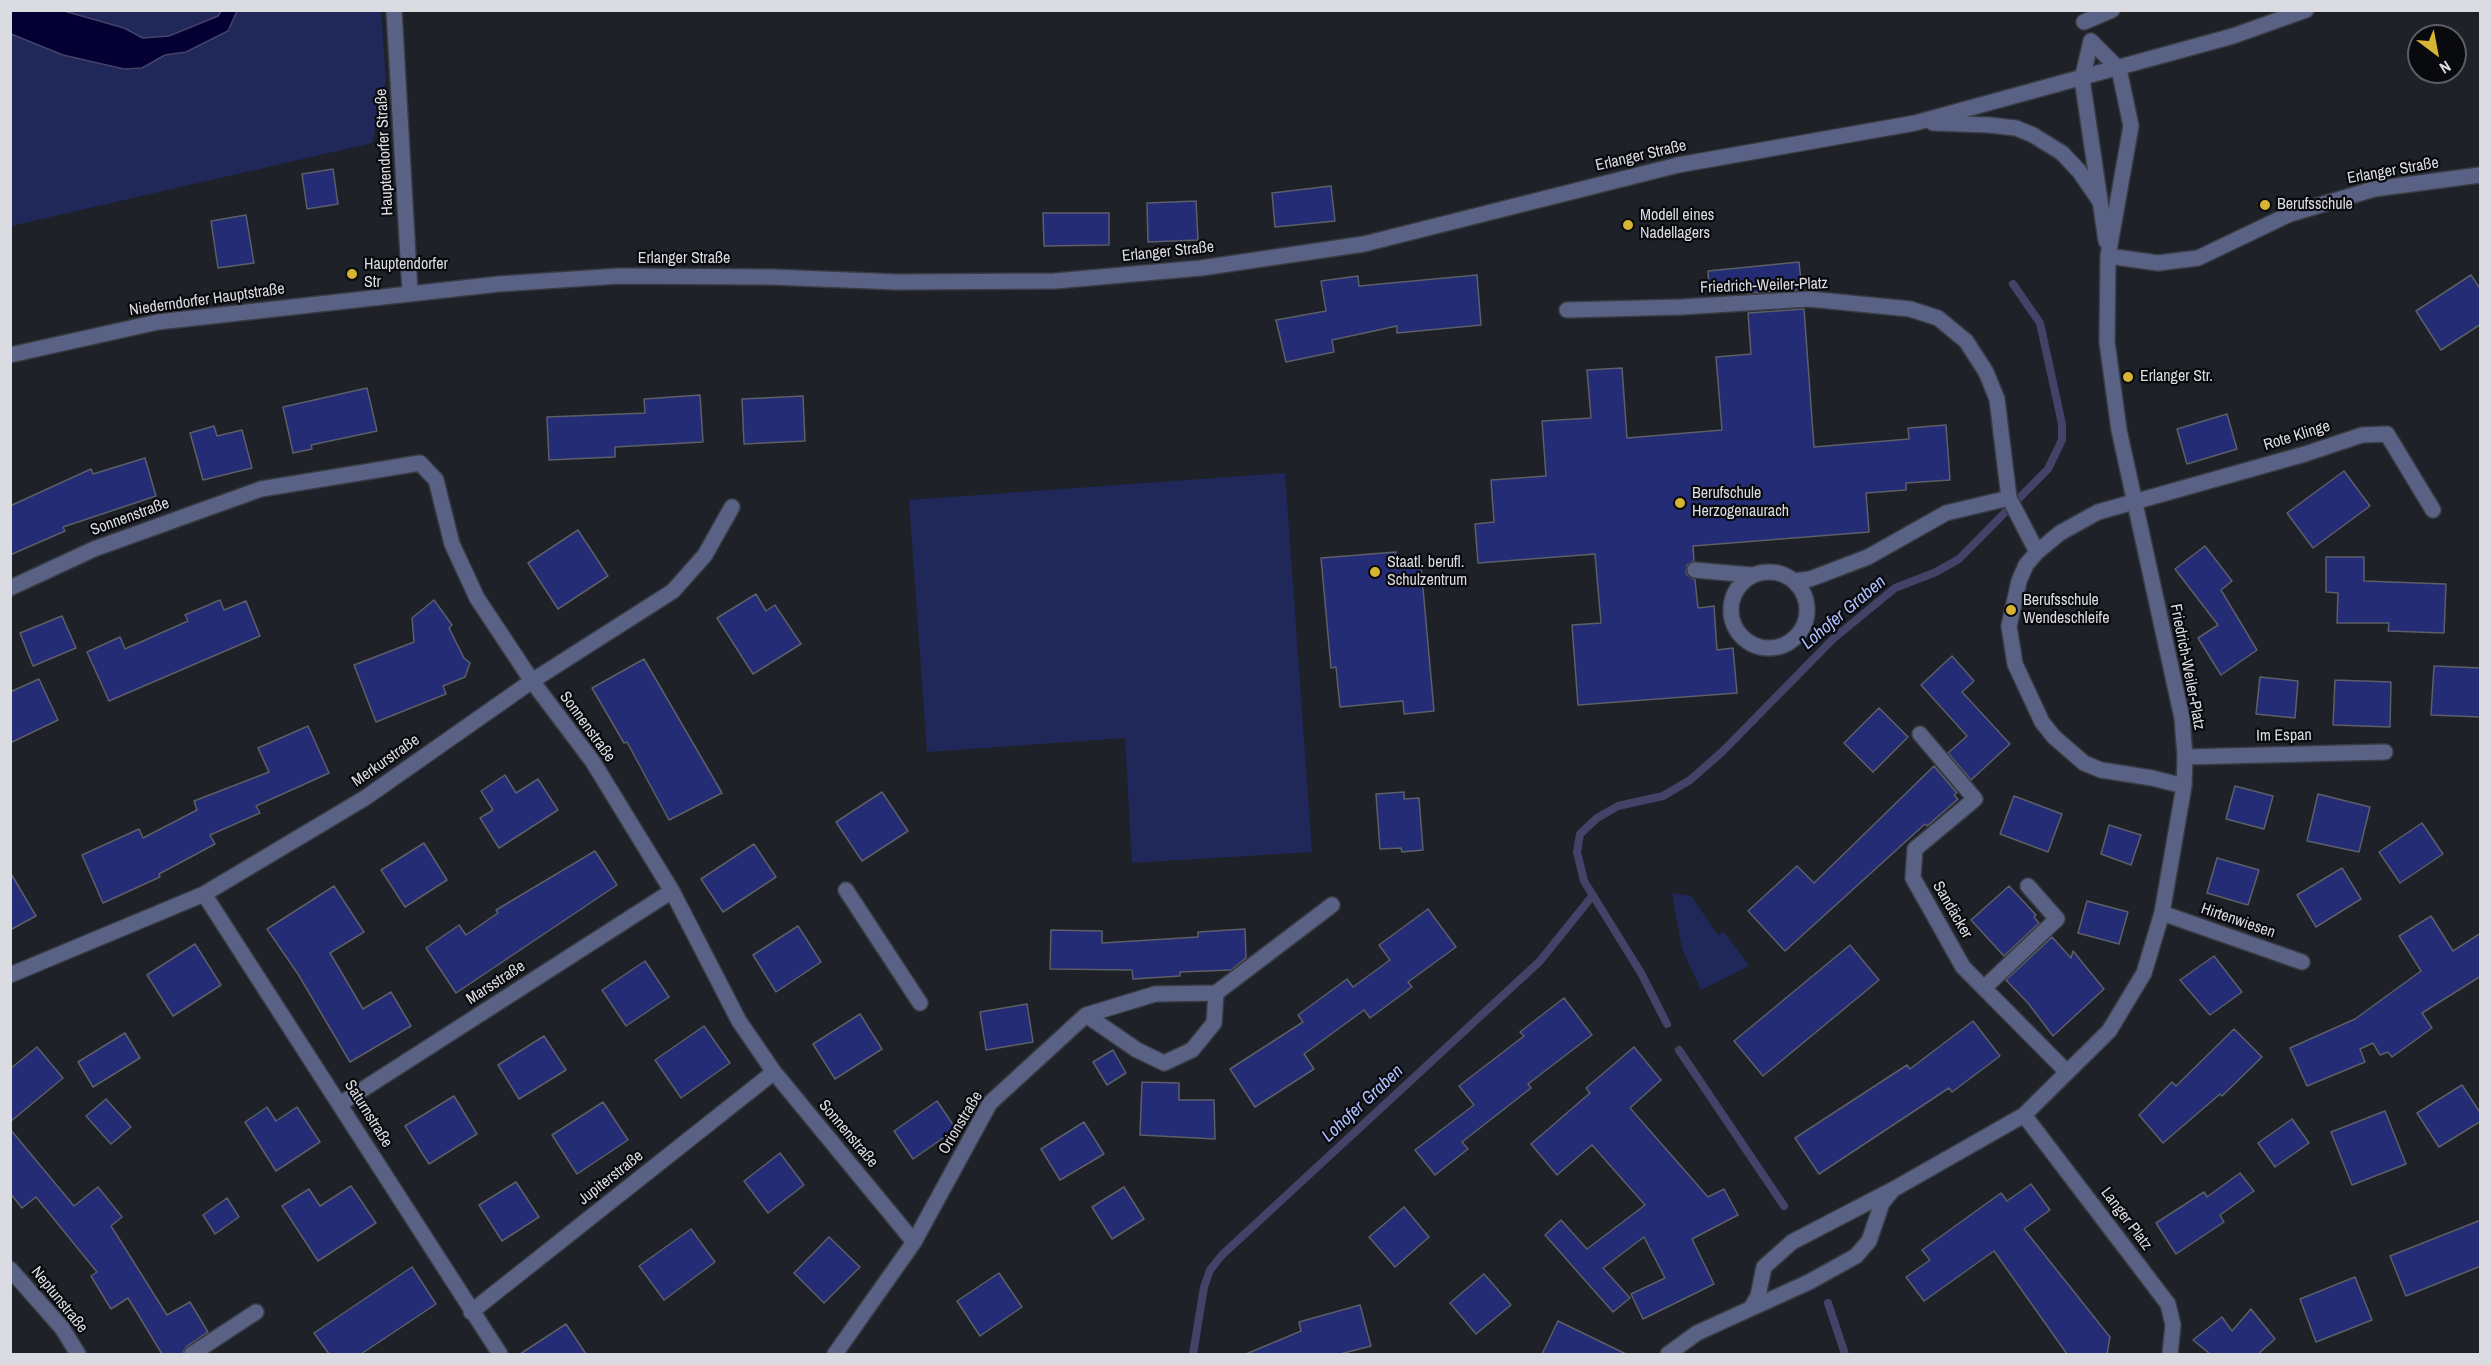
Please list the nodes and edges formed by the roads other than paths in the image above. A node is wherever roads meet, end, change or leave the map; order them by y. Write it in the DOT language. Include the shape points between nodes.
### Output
graph roads {
  1 [pos="394,10"];
  2 [pos="2112,10"];
  3 [pos="2306,10"];
  4 [pos="2084,22"];
  5 [pos="2119,69"];
  6 [pos="2082,79"];
  7 [pos="1915,123"];
  8 [pos="2481,175"];
  9 [pos="2102,204"];
  10 [pos="2108,256"];
  11 [pos="410,292"];
  12 [pos="1567,310"];
  13 [pos="10,355"];
  14 [pos="2009,498"];
  15 [pos="2133,500"];
  16 [pos="732,507"];
  17 [pos="2433,510"];
  18 [pos="2037,552"];
  19 [pos="1695,570"];
  20 [pos="1751,576"];
  21 [pos="1794,581"];
  22 [pos="10,588"];
  23 [pos="532,681"];
  24 [pos="1920,734"];
  25 [pos="2385,752"];
  26 [pos="2185,757"];
  27 [pos="2184,786"];
  28 [pos="2028,886"];
  29 [pos="846,890"];
  30 [pos="672,891"];
  31 [pos="204,894"];
  32 [pos="1332,905"];
  33 [pos="2162,913"];
  34 [pos="2302,962"];
  35 [pos="10,975"];
  36 [pos="1984,988"];
  37 [pos="1216,993"];
  38 [pos="920,1003"];
  39 [pos="1086,1015"];
  40 [pos="774,1072"];
  41 [pos="2067,1072"];
  42 [pos="340,1104"];
  43 [pos="2024,1115"];
  44 [pos="1894,1189"];
  45 [pos="914,1242"];
  46 [pos="10,1269"];
  47 [pos="1751,1308"];
  48 [pos="256,1312"];
  49 [pos="471,1312"];
  50 [pos="78,1354"];
  51 [pos="192,1354"];
  52 [pos="500,1354"];
  53 [pos="835,1354"];
  54 [pos="1668,1354"];
  55 [pos="2170,1354"];
  1 -- 11 [label="street, Hauptendorfer Straße"];
  2 -- 4 [label="street"];
  3 -- 5 [label="street"];
  5 -- 6 [label="street"];
  5 -- 6 [label="street" via="2091,41"];
  5 -- 10 [label="street" via="2131,126"];
  6 -- 7 [label="street, Erlanger Straße"];
  6 -- 9 [label="street, Erlanger Straße"];
  7 -- 9 [label="street, Erlanger Straße" via="1989,125 2016,128 2033,135 2062,153"];
  7 -- 11 [label="street, Erlanger Straße" via="1678,165 1364,244 1201,268 1055,281 589,277"];
  8 -- 10 [label="street, Erlanger Straße" via="2364,192 2290,214 2198,258 2158,262"];
  9 -- 10 [label="street, Erlanger Straße"];
  10 -- 15 [label="street, Friedrich-Weiler-Platz" via="2108,342"];
  11 -- 13 [label="street, Niederndorfer Hauptstraße" via="158,322"];
  12 -- 14 [label="street, Friedrich-Weiler-Platz" via="1809,299 1910,309 1938,318 1966,341 1986,372 1997,399"];
  14 -- 18 [label="street, Friedrich-Weiler-Platz"];
  14 -- 21 [label="street" via="1946,513 1868,557 1810,579"];
  15 -- 17 [label="street, Rote Klinge" via="2362,435 2387,434"];
  15 -- 18 [label="street" via="2077,522"];
  15 -- 26 [label="street, Friedrich-Weiler-Platz" via="2182,718"];
  16 -- 23 [label="street, Merkurstraße" via="705,555 673,591"];
  18 -- 27 [label="street" via="2019,581 2009,626 2015,664 2042,722 2084,763 2101,770"];
  19 -- 20 [label="street"];
  20 -- 21 [label="street" via="1777,572"];
  20 -- 21 [label="street" via="1739,585 1730,610 1737,632 1759,647 1785,644 1803,629 1805,597"];
  22 -- 23 [label="street, Sonnenstraße" via="94,549 261,489 420,463 436,480 452,544 477,598"];
  23 -- 30 [label="street, Sonnenstraße" via="593,762"];
  23 -- 31 [label="street, Merkurstraße" via="366,798"];
  24 -- 36 [label="street, Sandäcker" via="1975,799 1915,849 1913,878 1964,967"];
  25 -- 26 [label="street, Im Espan"];
  26 -- 27 [label="street, Friedrich-Weiler-Platz"];
  27 -- 33 [label="street, Friedrich-Weiler-Platz"];
  28 -- 36 [label="street" via="2057,919"];
  29 -- 38 [label="street"];
  30 -- 40 [label="street, Sonnenstraße" via="740,1021"];
  30 -- 42 [label="street, Marsstraße"];
  31 -- 35 [label="street, Merkurstraße"];
  31 -- 42 [label="street, Saturnstraße"];
  32 -- 37 [label="street"];
  33 -- 34 [label="street, Hirtenwiesen"];
  33 -- 41 [label="street, Friedrich-Weiler-Platz" via="2144,973 2109,1031"];
  36 -- 41 [label="street, Sandäcker"];
  37 -- 39 [label="street, Orionstraße" via="1155,994"];
  37 -- 39 [label="street" via="1214,1023 1192,1050 1164,1063 1137,1050"];
  39 -- 45 [label="street, Orionstraße" via="990,1103"];
  40 -- 45 [label="street, Sonnenstraße"];
  40 -- 49 [label="street, Jupiterstraße"];
  41 -- 43 [label="street, Friedrich-Weiler-Platz"];
  42 -- 49 [label="street, Saturnstraße"];
  43 -- 44 [label="street, Friedrich-Weiler-Platz"];
  43 -- 55 [label="street, Langer Platz" via="2168,1304 2173,1325"];
  44 -- 47 [label="street" via="1882,1203 1869,1241 1856,1256"];
  44 -- 47 [label="street, Friedrich-Weiler-Platz" via="1771,1257"];
  45 -- 53 [label="street"];
  46 -- 50 [label="street, Neptunstraße" via="62,1328"];
  47 -- 54 [label="street" via="1697,1333"];
  48 -- 51 [label="street"];
  49 -- 52 [label="street, Saturnstraße"];
}
